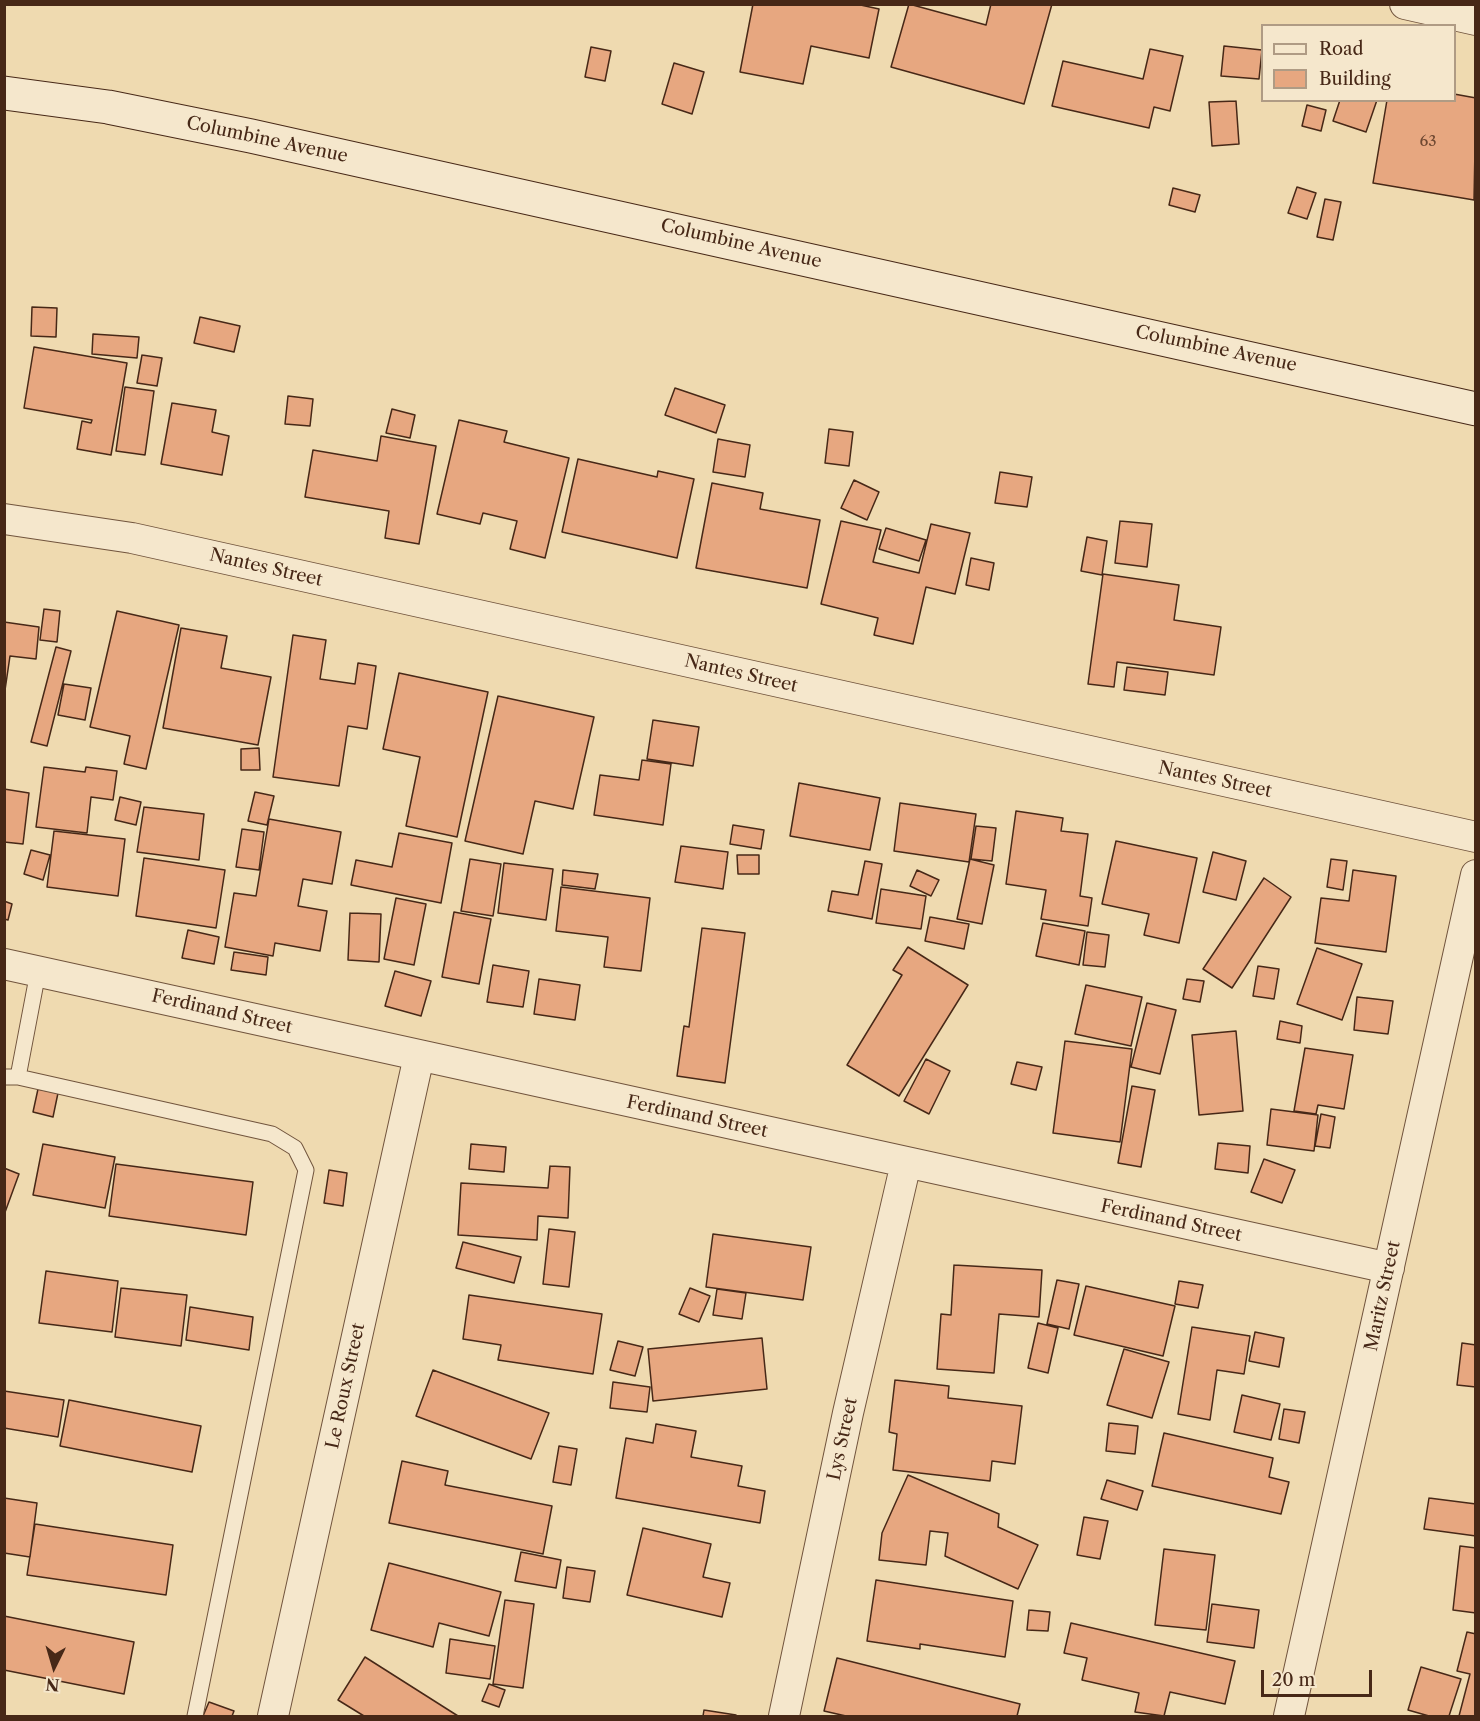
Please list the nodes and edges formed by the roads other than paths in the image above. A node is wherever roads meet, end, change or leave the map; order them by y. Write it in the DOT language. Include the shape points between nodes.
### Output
graph roads {
  1 [pos="1405,4"];
  2 [pos="1476,20"];
  3 [pos="4,93"];
  4 [pos="1476,409"];
  5 [pos="4,519"];
  6 [pos="1476,837"];
  7 [pos="1476,876"];
  8 [pos="4,964"];
  9 [pos="38,972"];
  10 [pos="419,1056"];
  11 [pos="11,1077"];
  12 [pos="906,1163"];
  13 [pos="1389,1268"];
  14 [pos="195,1716"];
  15 [pos="273,1716"];
  16 [pos="784,1716"];
  17 [pos="1289,1716"];
  1 -- 2 [label="street"];
  3 -- 4 [label="main road, Columbine Avenue" via="108,107 251,136"];
  5 -- 6 [label="street, Nantes Street" via="132,538"];
  7 -- 13 [label="street, Maritz Street"];
  8 -- 9 [label="street, Ferdinand Street"];
  9 -- 10 [label="street, Ferdinand Street"];
  9 -- 11 [label="lane"];
  10 -- 12 [label="street, Ferdinand Street"];
  10 -- 15 [label="street, Le Roux Street"];
  11 -- 14 [label="lane" via="272,1134 295,1148 306,1170"];
  12 -- 13 [label="street, Ferdinand Street"];
  12 -- 16 [label="street, Lys Street"];
  13 -- 17 [label="street, Maritz Street"];
}
